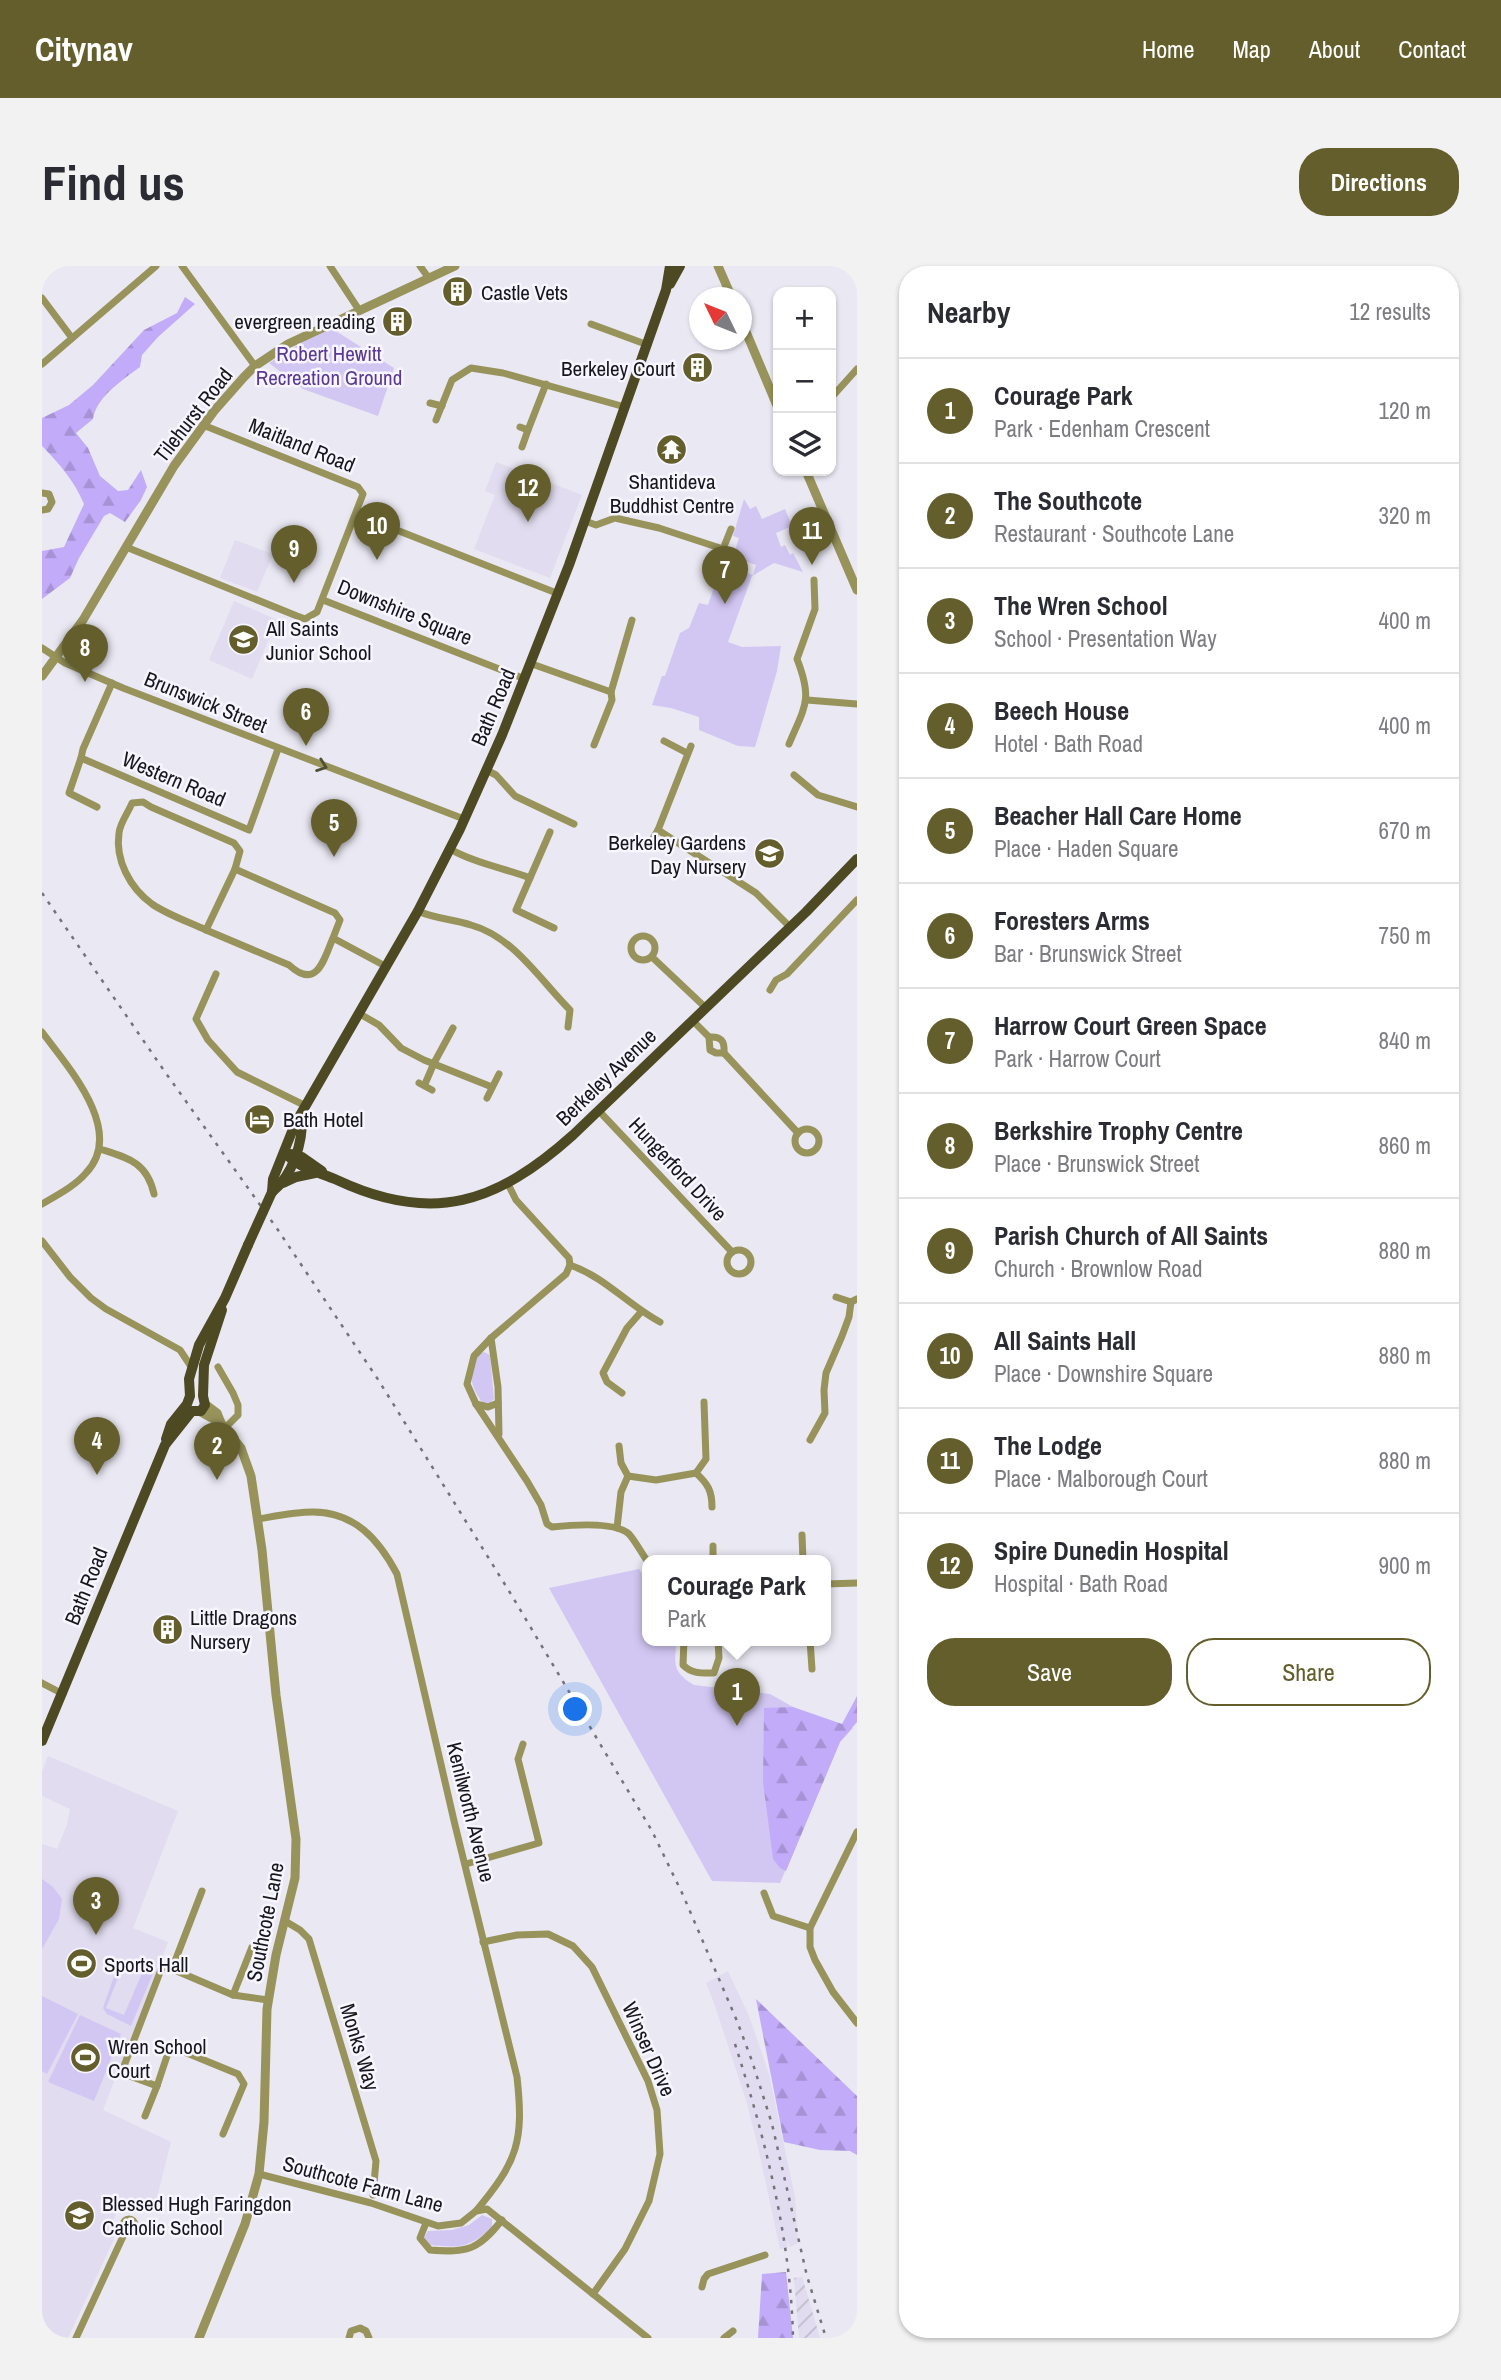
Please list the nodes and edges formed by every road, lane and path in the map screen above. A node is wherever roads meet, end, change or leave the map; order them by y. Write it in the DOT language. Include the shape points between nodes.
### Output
graph roads {
  1 [pos="156,266"];
  2 [pos="182,266"];
  3 [pos="330,266"];
  4 [pos="420,266"];
  5 [pos="455,266"];
  6 [pos="670,266"];
  7 [pos="680,266"];
  8 [pos="718,266"];
  9 [pos="428,277"];
  10 [pos="727,287"];
  11 [pos="666,289"];
  12 [pos="42,298"];
  13 [pos="359,310"];
  14 [pos="591,324"];
  15 [pos="72,338"];
  16 [pos="648,345"];
  17 [pos="752,346"];
  18 [pos="42,364"];
  19 [pos="255,366"];
  20 [pos="857,369"];
  21 [pos="546,384"];
  22 [pos="836,392"];
  23 [pos="773,396"];
  24 [pos="430,403"];
  25 [pos="442,407"];
  26 [pos="625,407"];
  27 [pos="436,420"];
  28 [pos="203,425"];
  29 [pos="522,447"];
  30 [pos="808,476"];
  31 [pos="42,493"];
  32 [pos="42,510"];
  33 [pos="356,514"];
  34 [pos="585,522"];
  35 [pos="731,529"];
  36 [pos="126,547"];
  37 [pos="814,580"];
  38 [pos="857,590"];
  39 [pos="559,594"];
  40 [pos="323,600"];
  41 [pos="632,620"];
  42 [pos="42,648"];
  43 [pos="55,657"];
  44 [pos="532,664"];
  45 [pos="42,676"];
  46 [pos="526,680"];
  47 [pos="112,683"];
  48 [pos="611,692"];
  49 [pos="807,699"];
  50 [pos="857,704"];
  51 [pos="664,741"];
  52 [pos="789,744"];
  53 [pos="594,745"];
  54 [pos="278,749"];
  55 [pos="82,758"];
  56 [pos="486,770"];
  57 [pos="794,775"];
  58 [pos="97,807"];
  59 [pos="857,807"];
  60 [pos="464,820"];
  61 [pos="574,824"];
  62 [pos="658,830"];
  63 [pos="550,832"];
  64 [pos="652,840"];
  65 [pos="450,849"];
  66 [pos="857,859"];
  67 [pos="235,869"];
  68 [pos="530,878"];
  69 [pos="857,900"];
  70 [pos="418,911"];
  71 [pos="790,927"];
  72 [pos="554,928"];
  73 [pos="206,930"];
  74 [pos="333,938"];
  75 [pos="652,957"];
  76 [pos="387,967"];
  77 [pos="216,974"];
  78 [pos="770,990"];
  79 [pos="706,1008"];
  80 [pos="360,1014"];
  81 [pos="693,1021"];
  82 [pos="568,1027"];
  83 [pos="453,1028"];
  84 [pos="42,1032"];
  85 [pos="709,1037"];
  86 [pos="724,1053"];
  87 [pos="434,1063"];
  88 [pos="499,1074"];
  89 [pos="425,1086"];
  90 [pos="492,1087"];
  91 [pos="487,1098"];
  92 [pos="304,1111"];
  93 [pos="599,1111"];
  94 [pos="798,1133"];
  95 [pos="100,1149"];
  96 [pos="291,1156"];
  97 [pos="323,1175"];
  98 [pos="278,1181"];
  99 [pos="508,1184"];
  100 [pos="154,1194"];
  101 [pos="42,1204"];
  102 [pos="42,1241"];
  103 [pos="732,1252"];
  104 [pos="570,1265"];
  105 [pos="836,1297"];
  106 [pos="225,1298"];
  107 [pos="854,1300"];
  108 [pos="641,1312"];
  109 [pos="660,1322"];
  110 [pos="491,1338"];
  111 [pos="199,1345"];
  112 [pos="180,1350"];
  113 [pos="218,1367"];
  114 [pos="192,1368"];
  115 [pos="814,1390"];
  116 [pos="824,1390"];
  117 [pos="622,1392"];
  118 [pos="704,1402"];
  119 [pos="498,1403"];
  120 [pos="196,1404"];
  121 [pos="476,1404"];
  122 [pos="223,1425"];
  123 [pos="499,1435"];
  124 [pos="810,1440"];
  125 [pos="620,1446"];
  126 [pos="696,1474"];
  127 [pos="628,1476"];
  128 [pos="712,1507"];
  129 [pos="258,1518"];
  130 [pos="617,1528"];
  131 [pos="802,1535"];
  132 [pos="713,1546"];
  133 [pos="643,1555"];
  134 [pos="713,1555"];
  135 [pos="803,1555"];
  136 [pos="857,1583"];
  137 [pos="831,1584"];
  138 [pos="684,1646"];
  139 [pos="718,1646"];
  140 [pos="810,1646"];
  141 [pos="812,1669"];
  142 [pos="42,1683"];
  143 [pos="63,1694"];
  144 [pos="42,1741"];
  145 [pos="523,1744"];
  146 [pos="857,1832"];
  147 [pos="466,1864"];
  148 [pos="202,1891"];
  149 [pos="764,1893"];
  150 [pos="285,1921"];
  151 [pos="810,1928"];
  152 [pos="484,1942"];
  153 [pos="251,1947"];
  154 [pos="172,1969"];
  155 [pos="233,1995"];
  156 [pos="268,2000"];
  157 [pos="857,2022"];
  158 [pos="157,2086"];
  159 [pos="145,2116"];
  160 [pos="223,2134"];
  161 [pos="259,2174"];
  162 [pos="373,2195"];
  163 [pos="476,2211"];
  164 [pos="502,2220"];
  165 [pos="426,2223"];
  166 [pos="125,2230"];
  167 [pos="765,2255"];
  168 [pos="702,2287"];
  169 [pos="593,2294"];
  170 [pos="733,2331"];
  171 [pos="76,2338"];
  172 [pos="199,2338"];
  173 [pos="349,2338"];
  174 [pos="369,2338"];
  175 [pos="648,2338"];
  176 [pos="724,2338"];
  1 -- 15 [label="street"];
  2 -- 19 [label="street"];
  3 -- 13 [label="street"];
  4 -- 9 [label="street"];
  5 -- 9 [label="street, Tilehurst Road"];
  6 -- 11 [label="main road, Bath Road"];
  7 -- 11 [label="main road, Bath Road"];
  8 -- 10 [label="street"];
  9 -- 13 [label="street, Tilehurst Road"];
  11 -- 16 [label="main road, Bath Road"];
  12 -- 15 [label="street"];
  13 -- 19 [label="street, Tilehurst Road" via="288,344"];
  14 -- 16 [label="street"];
  15 -- 18 [label="street"];
  16 -- 26 [label="main road, Bath Road"];
  17 -- 23 [label="street"];
  19 -- 28 [label="street, Tilehurst Road"];
  20 -- 22 [label="street"];
  21 -- 25 [label="street" via="471,368 452,380"];
  21 -- 26 [label="street"];
  21 -- 29 [label="street" via="524,429"];
  24 -- 25 [label="street"];
  25 -- 27 [label="street"];
  26 -- 34 [label="main road, Bath Road"];
  28 -- 33 [label="street, Maitland Road" via="358,486 363,494"];
  28 -- 36 [label="street, Tilehurst Road"];
  30 -- 38 [label="street"];
  31 -- 32 [label="street" via="49,494 52,502"];
  33 -- 39 [label="street"];
  33 -- 40 [label="street, Downshire Square"];
  34 -- 35 [label="street" via="596,525 615,518 723,549"];
  34 -- 39 [label="main road, Bath Road"];
  36 -- 40 [label="street" via="306,619 317,612"];
  36 -- 43 [label="street, Tilehurst Road"];
  37 -- 49 [label="street" via="816,621 797,659"];
  39 -- 44 [label="main road, Bath Road"];
  40 -- 46 [label="street, Downshire Square"];
  41 -- 48 [label="street"];
  42 -- 43 [label="street, Brunswick Street"];
  43 -- 45 [label="street, Tilehurst Road"];
  43 -- 47 [label="street, Brunswick Street"];
  44 -- 46 [label="main road, Bath Road"];
  44 -- 48 [label="street"];
  46 -- 56 [label="main road, Bath Road"];
  47 -- 54 [label="street, Brunswick Street"];
  47 -- 55 [label="street"];
  48 -- 53 [label="street"];
  49 -- 50 [label="street"];
  49 -- 52 [label="street"];
  51 -- 62 [label="street" via="689,750"];
  54 -- 55 [label="street, Western Road" via="249,830"];
  54 -- 60 [label="street, Brunswick Street, one-way"];
  55 -- 58 [label="street" via="69,793"];
  56 -- 60 [label="main road, Bath Road"];
  56 -- 61 [label="street" via="515,796"];
  57 -- 59 [label="street" via="818,795"];
  60 -- 65 [label="main road, Bath Road"];
  62 -- 64 [label="street"];
  62 -- 71 [label="street" via="756,893"];
  63 -- 68 [label="street"];
  65 -- 68 [label="street"];
  65 -- 70 [label="main road, Bath Road"];
  66 -- 71 [label="main road, Berkeley Avenue"];
  67 -- 73 [label="street"];
  67 -- 73 [label="street" via="240,851 234,843 144,802 132,803 119,831 122,866 152,904"];
  67 -- 74 [label="street" via="335,912 340,920"];
  68 -- 72 [label="street" via="516,910"];
  69 -- 78 [label="street"];
  70 -- 76 [label="main road, Bath Road"];
  70 -- 82 [label="street" via="472,925 506,943 570,1010"];
  71 -- 79 [label="main road, Berkeley Avenue"];
  73 -- 74 [label="street" via="305,975 320,969"];
  74 -- 76 [label="street"];
  75 -- 79 [label="street"];
  76 -- 80 [label="main road, Bath Road"];
  77 -- 92 [label="street" via="196,1019 208,1040 237,1072"];
  79 -- 81 [label="main road, Berkeley Avenue"];
  80 -- 87 [label="street" via="379,1025 401,1048"];
  80 -- 92 [label="main road, Bath Road"];
  81 -- 85 [label="street"];
  81 -- 93 [label="main road, Berkeley Avenue"];
  83 -- 87 [label="street"];
  84 -- 95 [label="street" via="97,1115"];
  85 -- 86 [label="street" via="710,1049"];
  85 -- 86 [label="street" via="721,1039"];
  86 -- 94 [label="street"];
  87 -- 89 [label="street"];
  87 -- 90 [label="street"];
  88 -- 90 [label="street"];
  90 -- 91 [label="street"];
  92 -- 96 [label="main road, Bath Road" via="295,1124"];
  93 -- 99 [label="main road, Berkeley Avenue" via="540,1164"];
  93 -- 103 [label="street, Hungerford Drive"];
  95 -- 100 [label="street" via="132,1159 147,1174"];
  95 -- 101 [label="street" via="87,1173"];
  96 -- 97 [label="main road, Berkeley Avenue"];
  96 -- 98 [label="main road, Bath Road"];
  97 -- 98 [label="main road"];
  97 -- 99 [label="main road, Berkeley Avenue" via="380,1198 422,1204 461,1200"];
  98 -- 106 [label="main road, Bath Road, bridge"];
  99 -- 104 [label="street"];
  102 -- 112 [label="street" via="70,1277 106,1310"];
  104 -- 108 [label="street" via="611,1286"];
  104 -- 110 [label="street" via="566,1274"];
  105 -- 107 [label="street"];
  106 -- 111 [label="main road, Bath Road"];
  106 -- 120 [label="main road, Bath Road"];
  107 -- 116 [label="street"];
  108 -- 109 [label="street"];
  108 -- 117 [label="street" via="603,1373 607,1382"];
  110 -- 119 [label="street"];
  110 -- 121 [label="street" via="470,1366 467,1384"];
  111 -- 112 [label="street"];
  111 -- 114 [label="main road, Bath Road"];
  112 -- 114 [label="street"];
  113 -- 122 [label="street" via="238,1405 238,1415"];
  114 -- 120 [label="main road, Bath Road" via="189,1389"];
  115 -- 116 [label="street"];
  116 -- 124 [label="street" via="825,1413"];
  118 -- 126 [label="street" via="706,1459"];
  119 -- 121 [label="street" via="488,1407"];
  119 -- 123 [label="street"];
  120 -- 122 [label="street, Southcote Lane" via="217,1413"];
  120 -- 143 [label="main road, Bath Road" via="165,1445"];
  121 -- 123 [label="street"];
  122 -- 129 [label="street, Southcote Lane" via="246,1460"];
  123 -- 130 [label="street" via="541,1505 547,1524"];
  125 -- 127 [label="street"];
  126 -- 127 [label="street" via="656,1480"];
  126 -- 128 [label="street" via="712,1494"];
  127 -- 130 [label="street" via="621,1492"];
  129 -- 147 [label="street, Kenilworth Avenue" via="310,1512 334,1515 368,1533 384,1550 397,1574"];
  129 -- 150 [label="street, Southcote Lane" via="296,1839 295,1878"];
  130 -- 133 [label="street" via="628,1534"];
  131 -- 135 [label="street"];
  132 -- 134 [label="street"];
  136 -- 137 [label="street"];
  138 -- 139 [label="street" via="683,1665 689,1671 713,1673"];
  140 -- 141 [label="street"];
  142 -- 143 [label="street"];
  143 -- 144 [label="main road, Bath Road"];
  145 -- 147 [label="street" via="518,1759 539,1843"];
  146 -- 151 [label="street"];
  147 -- 152 [label="street, Kenilworth Avenue"];
  148 -- 154 [label="street"];
  149 -- 151 [label="street" via="773,1916"];
  150 -- 156 [label="street, Southcote Lane"];
  150 -- 162 [label="street, Monks Way" via="309,1939 376,2161"];
  151 -- 157 [label="street" via="815,1960"];
  152 -- 163 [label="street, Kenilworth Avenue" via="517,2077 521,2113 517,2149 498,2185"];
  152 -- 169 [label="street, Winser Drive" via="548,1934 573,1946 592,1967 648,2081 657,2110 660,2154 649,2201 625,2249"];
  153 -- 155 [label="street"];
  154 -- 155 [label="street"];
  154 -- 158 [label="street" via="162,1968 124,2066 127,2074"];
  155 -- 156 [label="street"];
  156 -- 161 [label="street, Southcote Lane"];
  158 -- 159 [label="street"];
  158 -- 160 [label="street" via="168,2053 177,2049 238,2074 244,2084"];
  161 -- 165 [label="street, Southcote Farm Lane" via="371,2203"];
  161 -- 172 [label="street, Southcote Lane"];
  163 -- 164 [label="street" via="488,2209"];
  163 -- 165 [label="street, Southcote Farm Lane" via="461,2223"];
  164 -- 165 [label="street" via="485,2241 459,2252 430,2250 420,2238"];
  164 -- 169 [label="street"];
  166 -- 171 [label="street"];
  167 -- 168 [label="street" via="708,2274"];
  169 -- 175 [label="street"];
  170 -- 176 [label="street"];
  173 -- 174 [label="street" via="351,2331 360,2328"];
}
